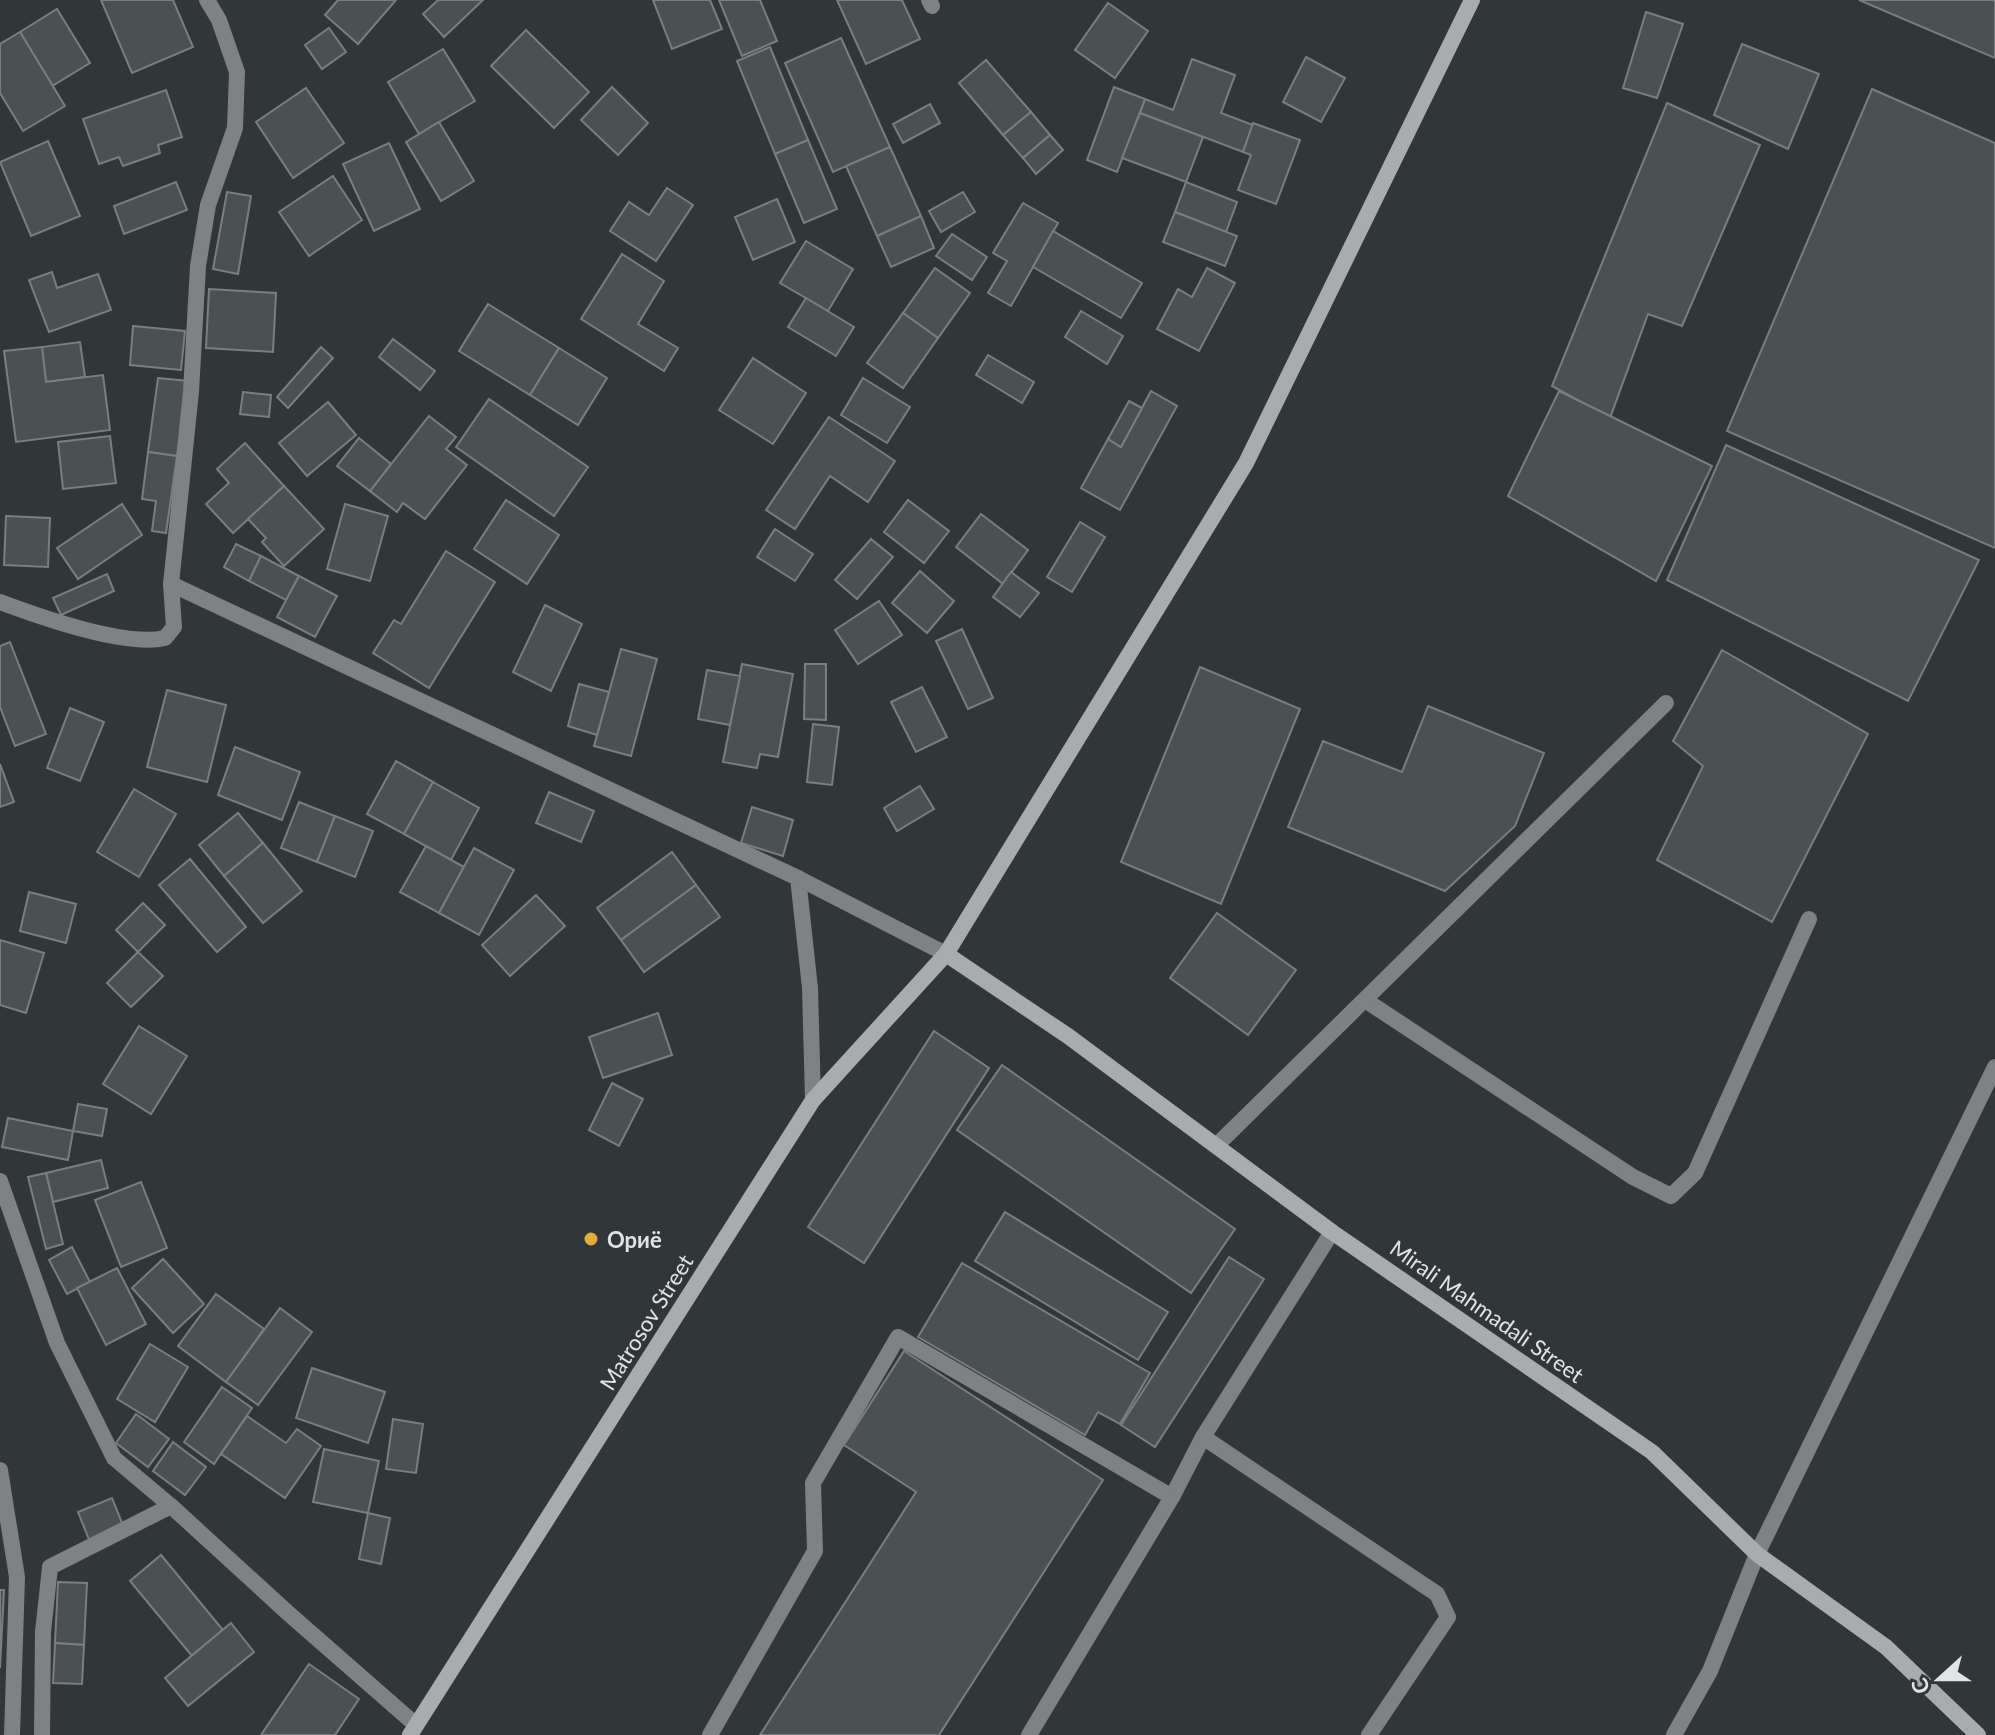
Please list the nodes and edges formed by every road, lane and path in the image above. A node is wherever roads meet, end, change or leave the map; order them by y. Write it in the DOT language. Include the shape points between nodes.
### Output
graph roads {
  1 [pos="207,0"];
  2 [pos="1472,0"];
  3 [pos="171,584"];
  4 [pos="0,602"];
  5 [pos="1666,703"];
  6 [pos="798,878"];
  7 [pos="1809,919"];
  8 [pos="946,954"];
  9 [pos="1365,1000"];
  10 [pos="1995,1067"];
  11 [pos="813,1100"];
  12 [pos="1217,1145"];
  13 [pos="0,1181"];
  14 [pos="1332,1232"];
  15 [pos="1203,1437"];
  16 [pos="0,1470"];
  17 [pos="1172,1497"];
  18 [pos="171,1506"];
  19 [pos="1757,1554"];
  20 [pos="413,1730"];
  21 [pos="12,1735"];
  22 [pos="42,1735"];
  23 [pos="710,1735"];
  24 [pos="1029,1735"];
  25 [pos="1369,1735"];
  26 [pos="1674,1735"];
  27 [pos="1978,1735"];
  1 -- 3 [label="street" via="237,72 235,128 208,205 198,266"];
  2 -- 8 [label="street, Matrosov Street" via="1246,463"];
  3 -- 4 [label="street" via="174,627 165,638 147,641 57,623"];
  3 -- 6 [label="street"];
  5 -- 9 [label="street"];
  6 -- 8 [label="street"];
  6 -- 11 [label="street" via="810,988"];
  7 -- 9 [label="street" via="1695,1173 1671,1196 1633,1177"];
  8 -- 11 [label="street, Matrosov Street"];
  8 -- 12 [label="street, Mirali Mahmadali Street"];
  9 -- 12 [label="street"];
  10 -- 19 [label="street"];
  11 -- 20 [label="street, Matrosov Street"];
  12 -- 14 [label="street, Mirali Mahmadali Street"];
  13 -- 18 [label="street" via="57,1343 114,1458"];
  14 -- 15 [label="street"];
  14 -- 19 [label="street, Mirali Mahmadali Street" via="1652,1452"];
  15 -- 17 [label="street"];
  15 -- 25 [label="street" via="1437,1594 1448,1617"];
  16 -- 21 [label="street" via="17,1577"];
  17 -- 23 [label="street" via="898,1337 813,1483 815,1551"];
  17 -- 24 [label="street"];
  18 -- 20 [label="street"];
  18 -- 22 [label="street" via="50,1567"];
  19 -- 26 [label="street" via="1710,1671"];
  19 -- 27 [label="street, Mirali Mahmadali Street" via="1886,1647"];
}
